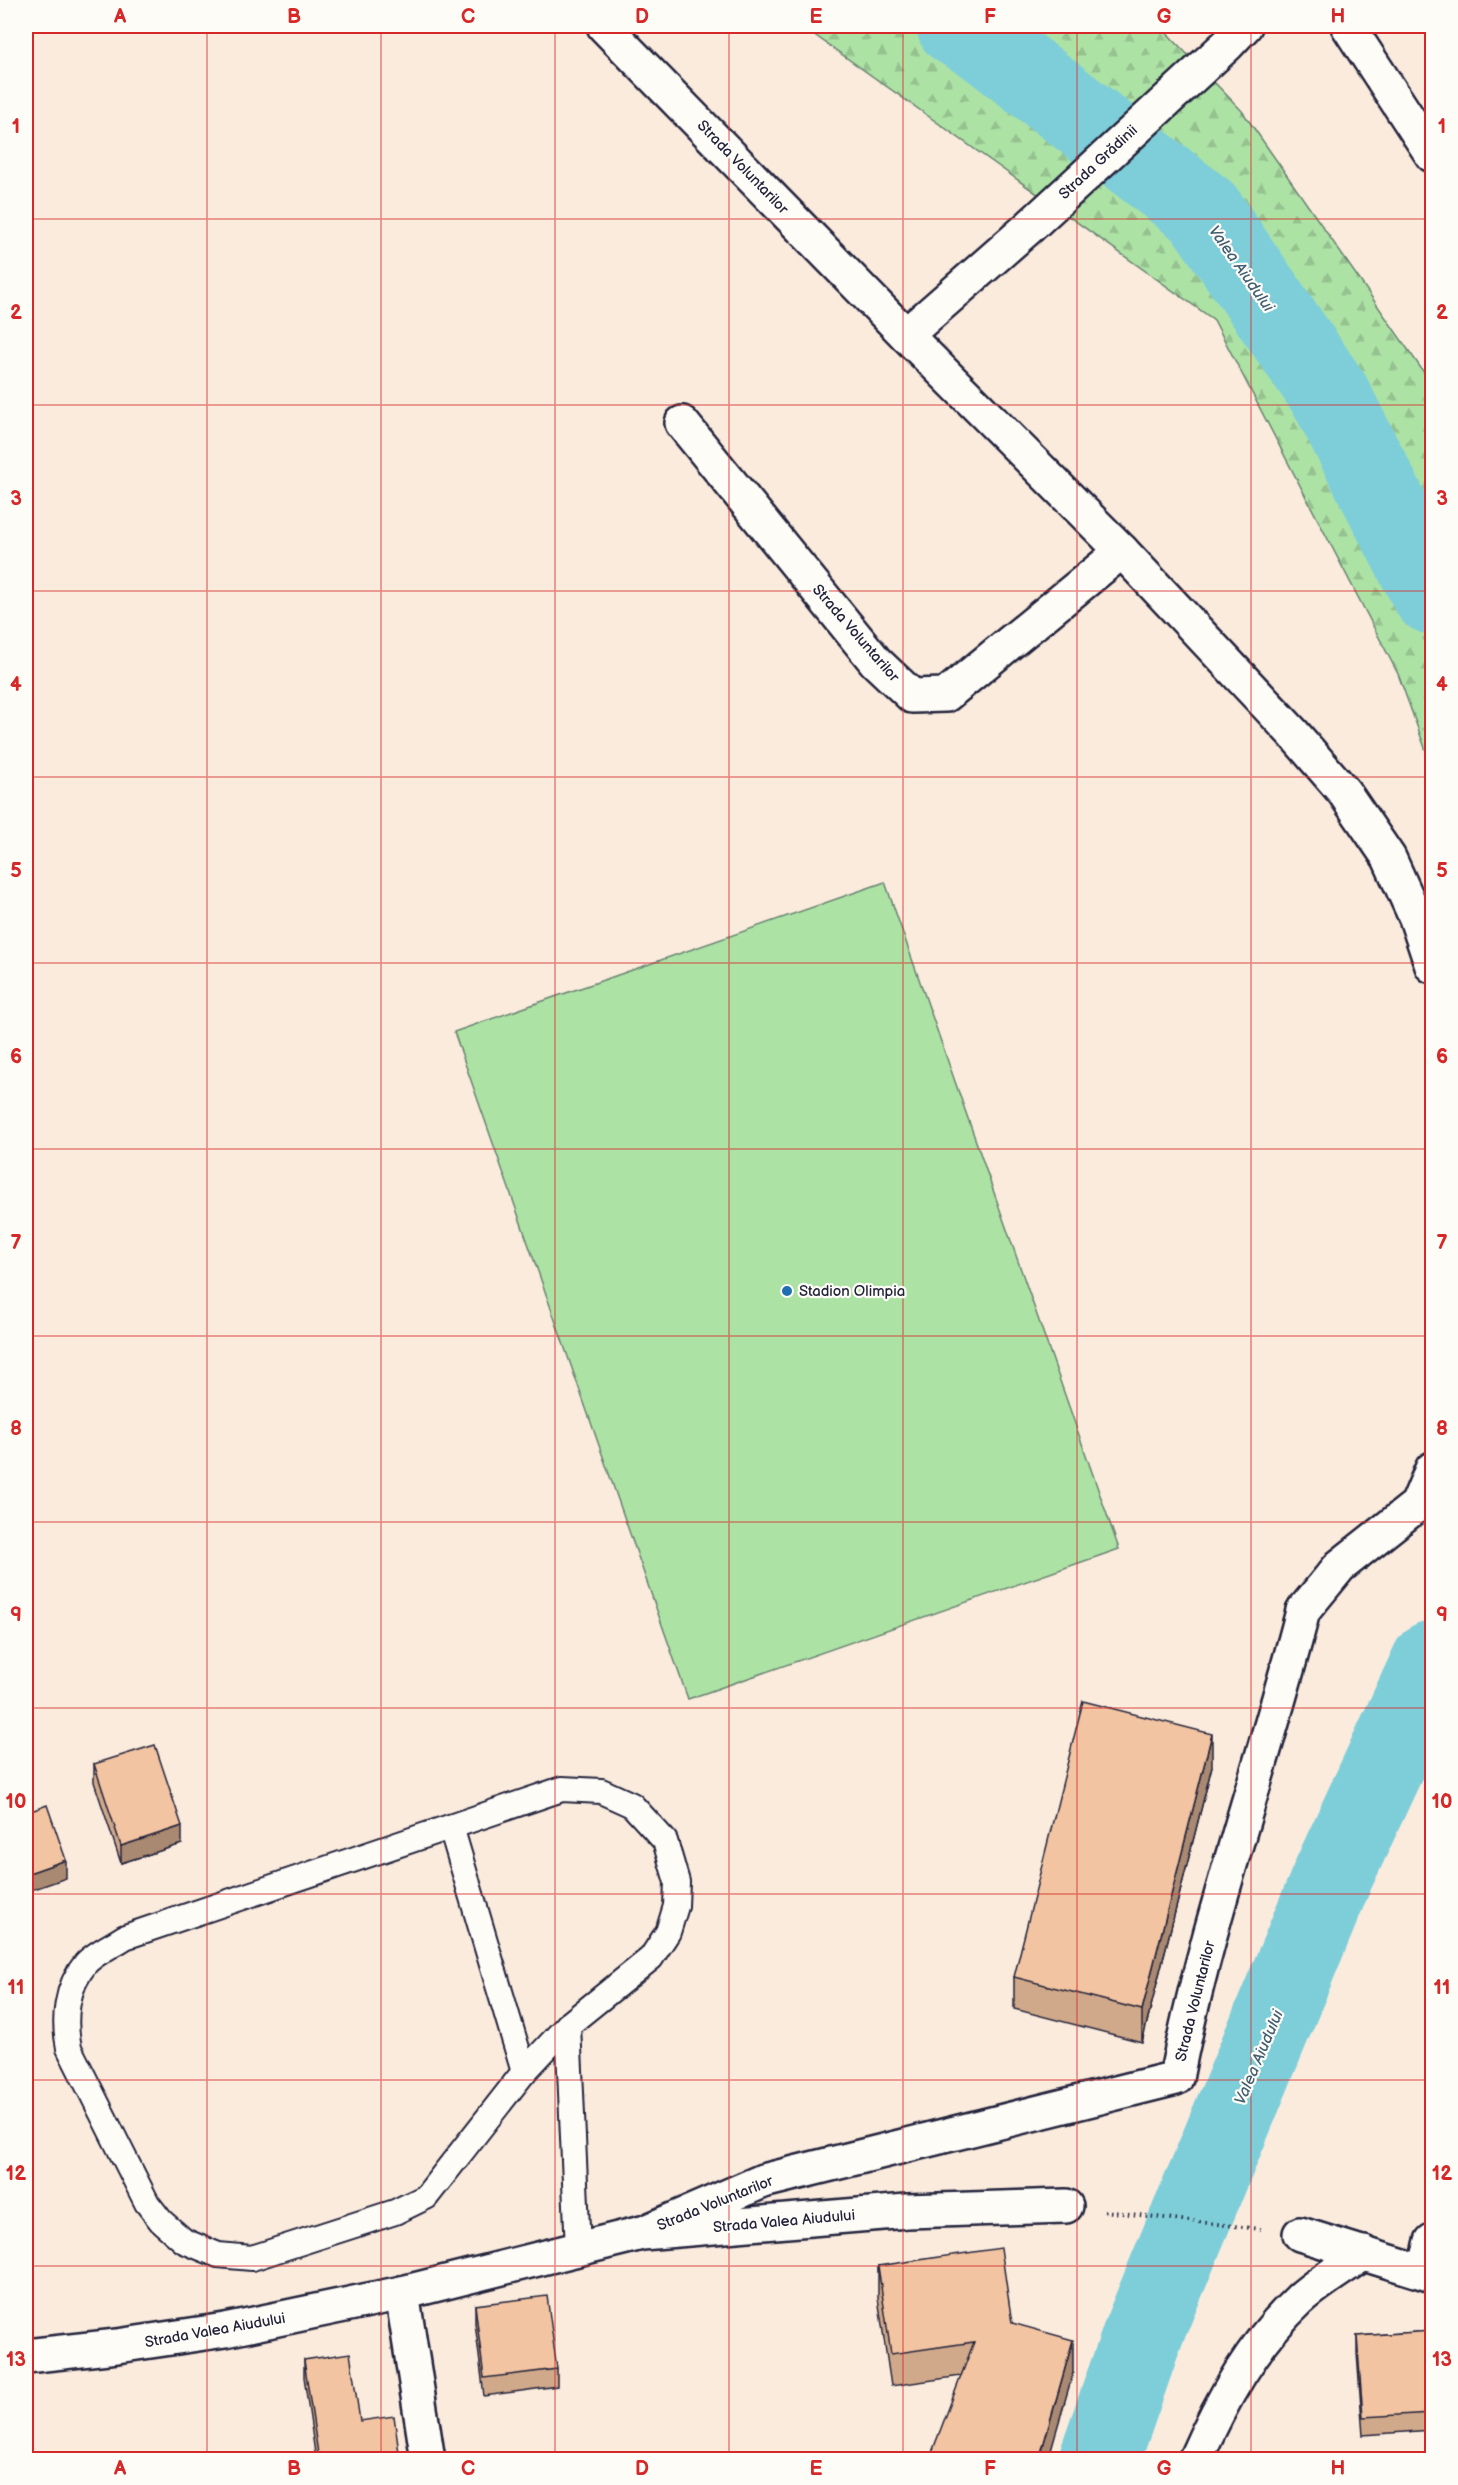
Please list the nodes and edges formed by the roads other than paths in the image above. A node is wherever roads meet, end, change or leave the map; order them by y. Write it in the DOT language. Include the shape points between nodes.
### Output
graph roads {
  1 [pos="604,26"];
  2 [pos="1245,26"];
  3 [pos="1348,26"];
  4 [pos="1432,155"];
  5 [pos="906,335"];
  6 [pos="682,423"];
  7 [pos="1122,551"];
  8 [pos="1432,966"];
  9 [pos="1432,1469"];
  10 [pos="451,1827"];
  11 [pos="568,2025"];
  12 [pos="524,2072"];
  13 [pos="1066,2206"];
  14 [pos="642,2233"];
  15 [pos="1300,2234"];
  16 [pos="578,2250"];
  17 [pos="1364,2253"];
  18 [pos="1430,2263"];
  19 [pos="402,2293"];
  20 [pos="26,2356"];
  21 [pos="428,2460"];
  22 [pos="1195,2460"];
  1 -- 5 [label="street, Strada Voluntarilor"];
  2 -- 5 [label="street, Strada Grădinii" via="1027,229"];
  3 -- 4 [label="street"];
  5 -- 7 [label="street, Strada Voluntarilor"];
  6 -- 7 [label="street, Strada Voluntarilor" via="876,662 912,696 946,695"];
  7 -- 8 [label="street, Strada Voluntarilor" via="1344,792 1389,858"];
  9 -- 14 [label="street, Strada Voluntarilor" via="1417,1505 1340,1566 1303,1611 1189,2012 1176,2078 763,2181"];
  10 -- 11 [label="lane" via="562,1789 601,1791 632,1805 665,1841 677,1882 676,1905 668,1932 651,1958"];
  10 -- 12 [label="lane"];
  10 -- 12 [label="lane" via="125,1937 86,1963 67,1997 65,2031 69,2048 147,2203 161,2221 184,2241 218,2255 252,2258 394,2212 426,2197"];
  11 -- 12 [label="lane"];
  11 -- 16 [label="lane"];
  13 -- 14 [label="street, Strada Valea Aiudului" via="907,2211"];
  14 -- 16 [label="street, Strada Valea Aiudului"];
  15 -- 17 [label="street"];
  16 -- 19 [label="street, Strada Valea Aiudului"];
  17 -- 18 [label="street"];
  17 -- 22 [label="street" via="1301,2298 1254,2350"];
  19 -- 20 [label="street, Strada Valea Aiudului" via="225,2330"];
  19 -- 21 [label="street"];
}
